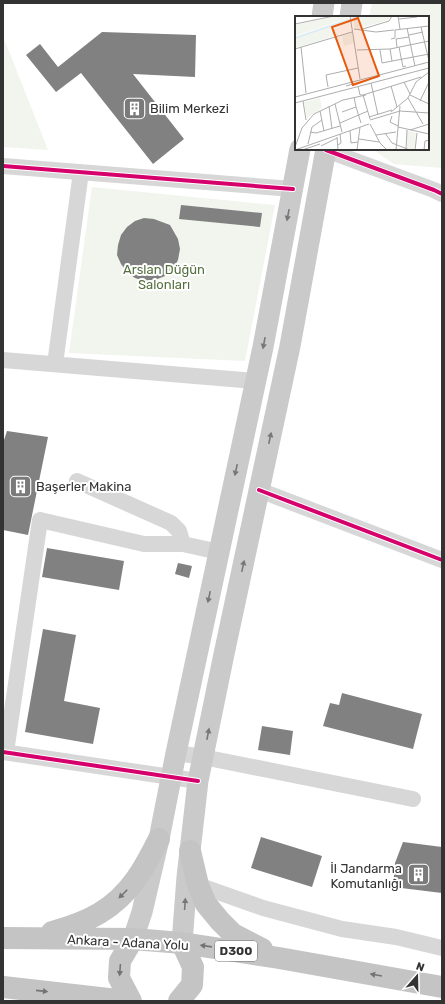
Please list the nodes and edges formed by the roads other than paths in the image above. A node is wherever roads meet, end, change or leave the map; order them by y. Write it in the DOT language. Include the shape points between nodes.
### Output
graph roads {
  1 [pos="324,3"];
  2 [pos="352,3"];
  3 [pos="322,16"];
  4 [pos="350,16"];
  5 [pos="300,150"];
  6 [pos="326,150"];
  7 [pos="3,166"];
  8 [pos="82,172"];
  9 [pos="293,189"];
  10 [pos="439,192"];
  11 [pos="3,360"];
  12 [pos="55,364"];
  13 [pos="255,381"];
  14 [pos="77,481"];
  15 [pos="259,490"];
  16 [pos="183,544"];
  17 [pos="219,552"];
  18 [pos="442,560"];
  19 [pos="5,752"];
  20 [pos="176,753"];
  21 [pos="203,757"];
  22 [pos="171,776"];
  23 [pos="198,781"];
  24 [pos="413,799"];
  25 [pos="159,838"];
  26 [pos="190,852"];
  27 [pos="198,885"];
  28 [pos="3,938"];
  29 [pos="27,938"];
  30 [pos="133,939"];
  31 [pos="182,943"];
  32 [pos="442,948"];
  33 [pos="279,958"];
  34 [pos="3,987"];
  35 [pos="442,987"];
  36 [pos="126,1001"];
  37 [pos="131,1001"];
  38 [pos="179,1001"];
  1 -- 3 [label="main road"];
  2 -- 4 [label="main road"];
  5 -- 9 [label="main road"];
  6 -- 10 [label="street"];
  15 -- 6 [label="main road, one-way" via="290,346"];
  7 -- 8 [label="street"];
  8 -- 9 [label="street"];
  8 -- 12 [label="street"];
  9 -- 13 [label="main road, one-way"];
  11 -- 12 [label="street"];
  12 -- 13 [label="street"];
  13 -- 17 [label="main road, one-way"];
  14 -- 16 [label="street" via="171,523 179,531"];
  15 -- 18 [label="street"];
  21 -- 15 [label="main road, one-way"];
  16 -- 17 [label="street"];
  16 -- 19 [label="street" via="144,544 40,520"];
  17 -- 20 [label="main road, one-way"];
  19 -- 22 [label="street"];
  20 -- 21 [label="street"];
  20 -- 22 [label="main road"];
  21 -- 23 [label="main road"];
  21 -- 24 [label="street"];
  22 -- 23 [label="street"];
  22 -- 25 [label="main road"];
  23 -- 26 [label="main road"];
  25 -- 29 [label="highway, one-way" via="137,878 114,904 84,922"];
  25 -- 30 [label="main road"];
  26 -- 27 [label="highway"];
  31 -- 26 [label="main road, one-way"];
  27 -- 32 [label="street" via="263,908 342,929 396,937"];
  27 -- 33 [label="highway" via="206,904 233,934"];
  28 -- 29 [label="highway, Ankara - Adana Yolu / D300"];
  29 -- 30 [label="highway, Ankara - Adana Yolu / D300"];
  30 -- 31 [label="highway, Ankara - Adana Yolu / D300"];
  30 -- 37 [label="highway, one-way" via="120,961 119,978"];
  33 -- 31 [label="highway, Ankara - Adana Yolu / D300, one-way"];
  31 -- 38 [label="highway" via="193,967 192,985"];
  35 -- 33 [label="highway, Ankara - Adana Yolu / D300, one-way"];
  34 -- 36 [label="highway, one-way"];
}
